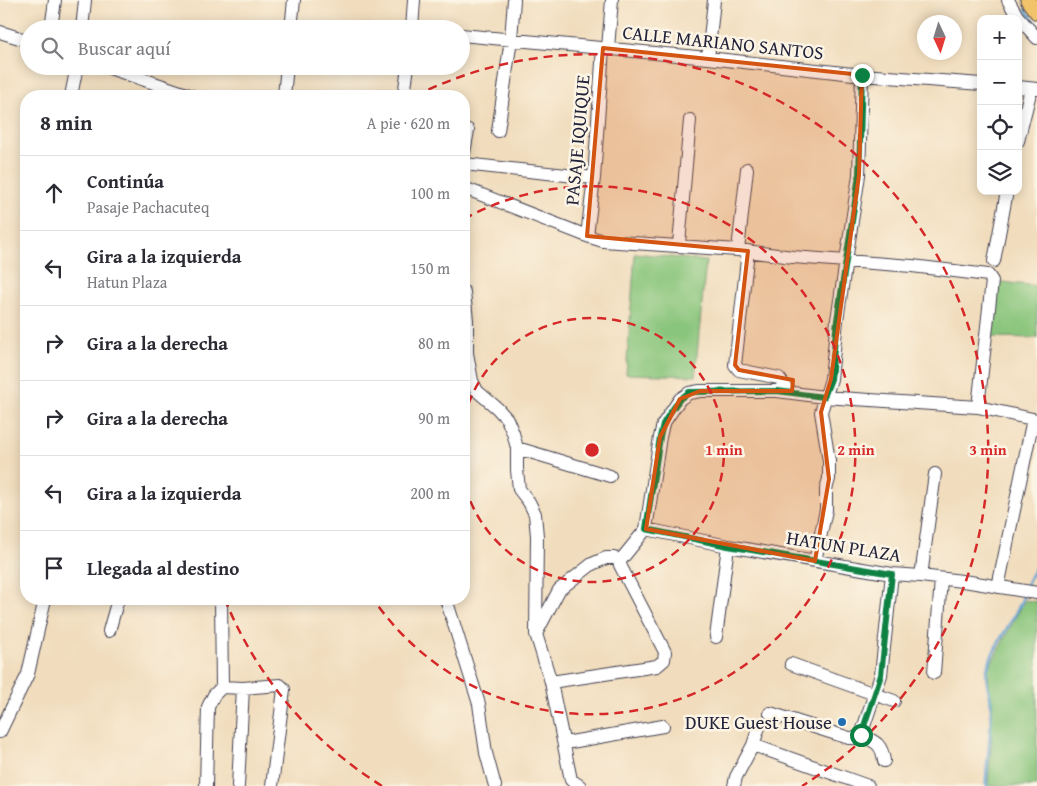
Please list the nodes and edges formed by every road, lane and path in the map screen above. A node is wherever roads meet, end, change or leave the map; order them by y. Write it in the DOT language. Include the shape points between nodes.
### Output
graph roads {
  1 [pos="55,0"];
  2 [pos="85,0"];
  3 [pos="294,0"];
  4 [pos="414,0"];
  5 [pos="514,0"];
  6 [pos="612,0"];
  7 [pos="714,0"];
  8 [pos="1008,0"];
  9 [pos="1028,0"];
  10 [pos="1037,12"];
  11 [pos="52,20"];
  12 [pos="83,20"];
  13 [pos="292,20"];
  14 [pos="413,20"];
  15 [pos="0,32"];
  16 [pos="470,36"];
  17 [pos="20,38"];
  18 [pos="1037,38"];
  19 [pos="511,39"];
  20 [pos="605,48"];
  21 [pos="708,58"];
  22 [pos="75,75"];
  23 [pos="130,75"];
  24 [pos="286,75"];
  25 [pos="407,75"];
  26 [pos="862,75"];
  27 [pos="977,84"];
  28 [pos="1029,88"];
  29 [pos="72,90"];
  30 [pos="174,90"];
  31 [pos="285,90"];
  32 [pos="405,90"];
  33 [pos="690,120"];
  34 [pos="1022,122"];
  35 [pos="498,131"];
  36 [pos="470,165"];
  37 [pos="747,169"];
  38 [pos="594,178"];
  39 [pos="470,190"];
  40 [pos="1006,195"];
  41 [pos="587,236"];
  42 [pos="679,244"];
  43 [pos="743,250"];
  44 [pos="994,261"];
  45 [pos="846,262"];
  46 [pos="470,370"];
  47 [pos="789,392"];
  48 [pos="824,397"];
  49 [pos="978,407"];
  50 [pos="1035,420"];
  51 [pos="516,448"];
  52 [pos="935,474"];
  53 [pos="610,476"];
  54 [pos="646,529"];
  55 [pos="728,546"];
  56 [pos="620,561"];
  57 [pos="816,561"];
  58 [pos="892,574"];
  59 [pos="921,576"];
  60 [pos="941,579"];
  61 [pos="998,587"];
  62 [pos="1030,592"];
  63 [pos="44,605"];
  64 [pos="116,605"];
  65 [pos="220,605"];
  66 [pos="448,605"];
  67 [pos="109,631"];
  68 [pos="536,634"];
  69 [pos="716,637"];
  70 [pos="791,664"];
  71 [pos="934,673"];
  72 [pos="551,682"];
  73 [pos="222,687"];
  74 [pos="243,688"];
  75 [pos="874,694"];
  76 [pos="894,701"];
  77 [pos="770,713"];
  78 [pos="663,726"];
  79 [pos="759,727"];
  80 [pos="0,730"];
  81 [pos="859,737"];
  82 [pos="565,743"];
  83 [pos="753,745"];
  84 [pos="884,761"];
  85 [pos="206,786"];
  86 [pos="238,786"];
  87 [pos="272,786"];
  88 [pos="495,786"];
  89 [pos="580,786"];
  90 [pos="734,786"];
  91 [pos="868,786"];
  1 -- 11 [label="street"];
  2 -- 12 [label="street"];
  3 -- 13 [label="street"];
  4 -- 14 [label="street"];
  5 -- 19 [label="street"];
  6 -- 20 [label="street, PASAJE IQUIQUE"];
  7 -- 21 [label="street"];
  8 -- 18 [label="street" via="1017,16"];
  9 -- 10 [label="main road"];
  15 -- 17 [label="street"];
  16 -- 19 [label="street, CALLE MARIANO SANTOS"];
  19 -- 20 [label="street, CALLE MARIANO SANTOS"];
  19 -- 35 [label="street"];
  20 -- 21 [label="street, CALLE MARIANO SANTOS"];
  20 -- 38 [label="street, PASAJE IQUIQUE"];
  21 -- 26 [label="street, CALLE MARIANO SANTOS"];
  22 -- 29 [label="street"];
  23 -- 30 [label="street"];
  24 -- 31 [label="street"];
  25 -- 32 [label="street"];
  26 -- 27 [label="street, CALLE MARIANO SANTOS"];
  26 -- 45 [label="street" via="859,175"];
  28 -- 34 [label="street"];
  33 -- 42 [label="street"];
  36 -- 38 [label="street"];
  37 -- 43 [label="street"];
  38 -- 41 [label="street, PASAJE IQUIQUE"];
  39 -- 41 [label="street"];
  40 -- 44 [label="street"];
  41 -- 42 [label="street" via="602,240"];
  42 -- 43 [label="street"];
  43 -- 45 [label="street"];
  43 -- 47 [label="street" via="735,365 739,370 779,378"];
  45 -- 48 [label="street" via="831,379"];
  45 -- 49 [label="street" via="988,275 992,281"];
  46 -- 51 [label="street" via="477,391 507,419"];
  47 -- 48 [label="street"];
  47 -- 54 [label="street" via="700,391 689,392 680,399 661,431"];
  48 -- 49 [label="street"];
  48 -- 57 [label="street" via="821,412 829,479"];
  49 -- 50 [label="street"];
  50 -- 61 [label="street"];
  51 -- 53 [label="street"];
  51 -- 68 [label="street" via="519,489 532,507 537,525"];
  52 -- 59 [label="street"];
  54 -- 55 [label="street, HATUN PLAZA"];
  54 -- 56 [label="street"];
  55 -- 57 [label="street, HATUN PLAZA"];
  55 -- 69 [label="street"];
  56 -- 68 [label="street" via="606,558 592,564 559,590"];
  56 -- 72 [label="street" via="666,652 664,660 657,666"];
  57 -- 58 [label="street, HATUN PLAZA"];
  58 -- 59 [label="street, HATUN PLAZA"];
  58 -- 75 [label="street" via="881,675"];
  59 -- 60 [label="street, HATUN PLAZA"];
  60 -- 61 [label="street, HATUN PLAZA"];
  60 -- 71 [label="street"];
  61 -- 62 [label="street, HATUN PLAZA"];
  63 -- 80 [label="street" via="28,674"];
  64 -- 67 [label="street"];
  65 -- 73 [label="street"];
  66 -- 88 [label="street" via="479,704 486,753"];
  68 -- 72 [label="street"];
  70 -- 75 [label="street"];
  72 -- 82 [label="street"];
  73 -- 74 [label="street"];
  73 -- 85 [label="street" via="208,707"];
  74 -- 86 [label="street"];
  74 -- 87 [label="street" via="280,685 284,688"];
  75 -- 76 [label="street"];
  75 -- 81 [label="street"];
  77 -- 81 [label="street" via="849,738"];
  78 -- 82 [label="street"];
  79 -- 83 [label="street"];
  81 -- 84 [label="street" via="877,743 883,751"];
  82 -- 89 [label="street" via="571,780"];
  83 -- 90 [label="street"];
  83 -- 91 [label="street"];
}
